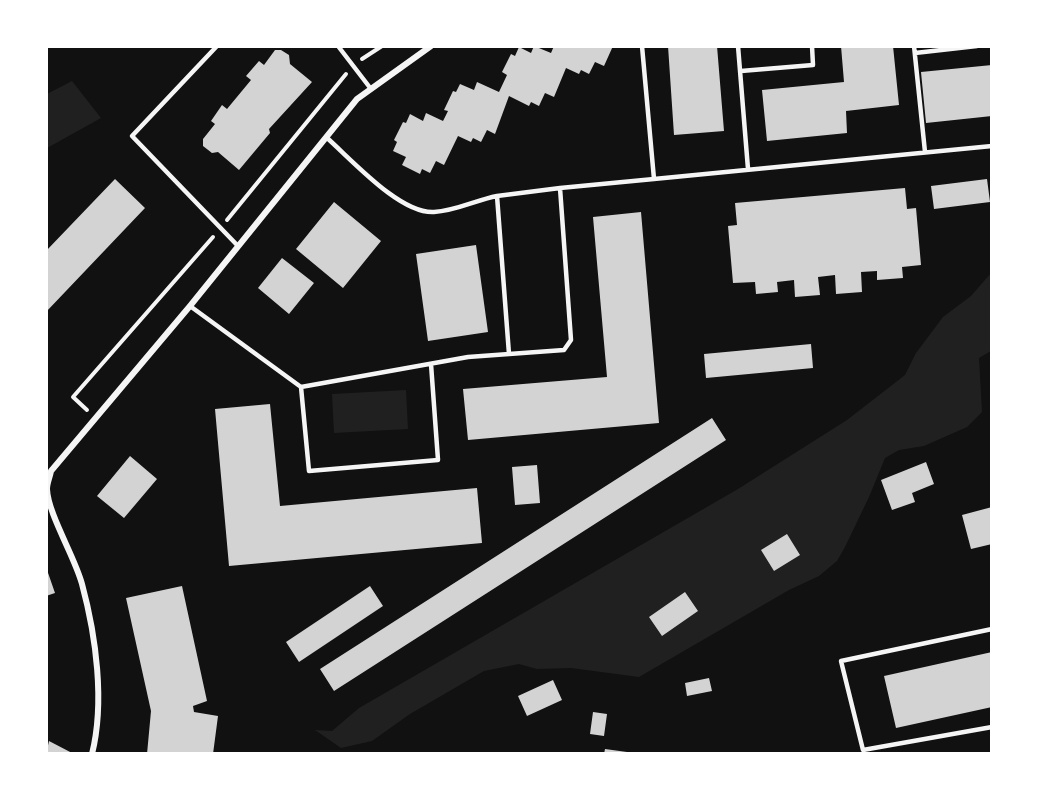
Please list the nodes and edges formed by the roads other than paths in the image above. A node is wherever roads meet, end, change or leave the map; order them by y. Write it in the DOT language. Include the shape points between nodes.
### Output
graph roads {
  1 [pos="217,46"];
  2 [pos="338,46"];
  3 [pos="431,46"];
  4 [pos="642,46"];
  5 [pos="738,46"];
  6 [pos="812,46"];
  7 [pos="915,46"];
  8 [pos="977,46"];
  9 [pos="915,53"];
  10 [pos="741,71"];
  11 [pos="371,89"];
  12 [pos="326,137"];
  13 [pos="992,146"];
  14 [pos="925,152"];
  15 [pos="748,169"];
  16 [pos="654,179"];
  17 [pos="560,188"];
  18 [pos="497,196"];
  19 [pos="238,246"];
  20 [pos="190,306"];
  21 [pos="509,354"];
  22 [pos="431,364"];
  23 [pos="301,387"];
  24 [pos="51,471"];
  25 [pos="46,477"];
  26 [pos="992,629"];
  27 [pos="992,727"];
  28 [pos="92,753"];
  1 -- 19 [label="lane" via="132,136"];
  2 -- 11 [label="lane"];
  3 -- 11 [label="street"];
  4 -- 16 [label="lane"];
  5 -- 10 [label="lane"];
  6 -- 10 [label="lane" via="813,65"];
  7 -- 9 [label="lane"];
  8 -- 9 [label="lane"];
  9 -- 14 [label="lane"];
  10 -- 15 [label="lane"];
  11 -- 12 [label="street" via="357,99"];
  12 -- 18 [label="lane" via="402,203 417,211 447,211"];
  12 -- 19 [label="street"];
  13 -- 14 [label="lane"];
  14 -- 15 [label="lane"];
  15 -- 16 [label="lane"];
  16 -- 17 [label="lane"];
  17 -- 18 [label="lane"];
  17 -- 21 [label="lane" via="571,340 564,350"];
  18 -- 21 [label="lane"];
  19 -- 20 [label="street"];
  20 -- 23 [label="lane"];
  20 -- 24 [label="street"];
  21 -- 22 [label="lane"];
  22 -- 23 [label="lane"];
  22 -- 23 [label="lane" via="438,460 309,471"];
  24 -- 25 [label="lane"];
  24 -- 28 [label="street" via="47,488 50,502 82,584 96,662 99,706"];
  26 -- 27 [label="lane" via="842,661 863,750"];
}
